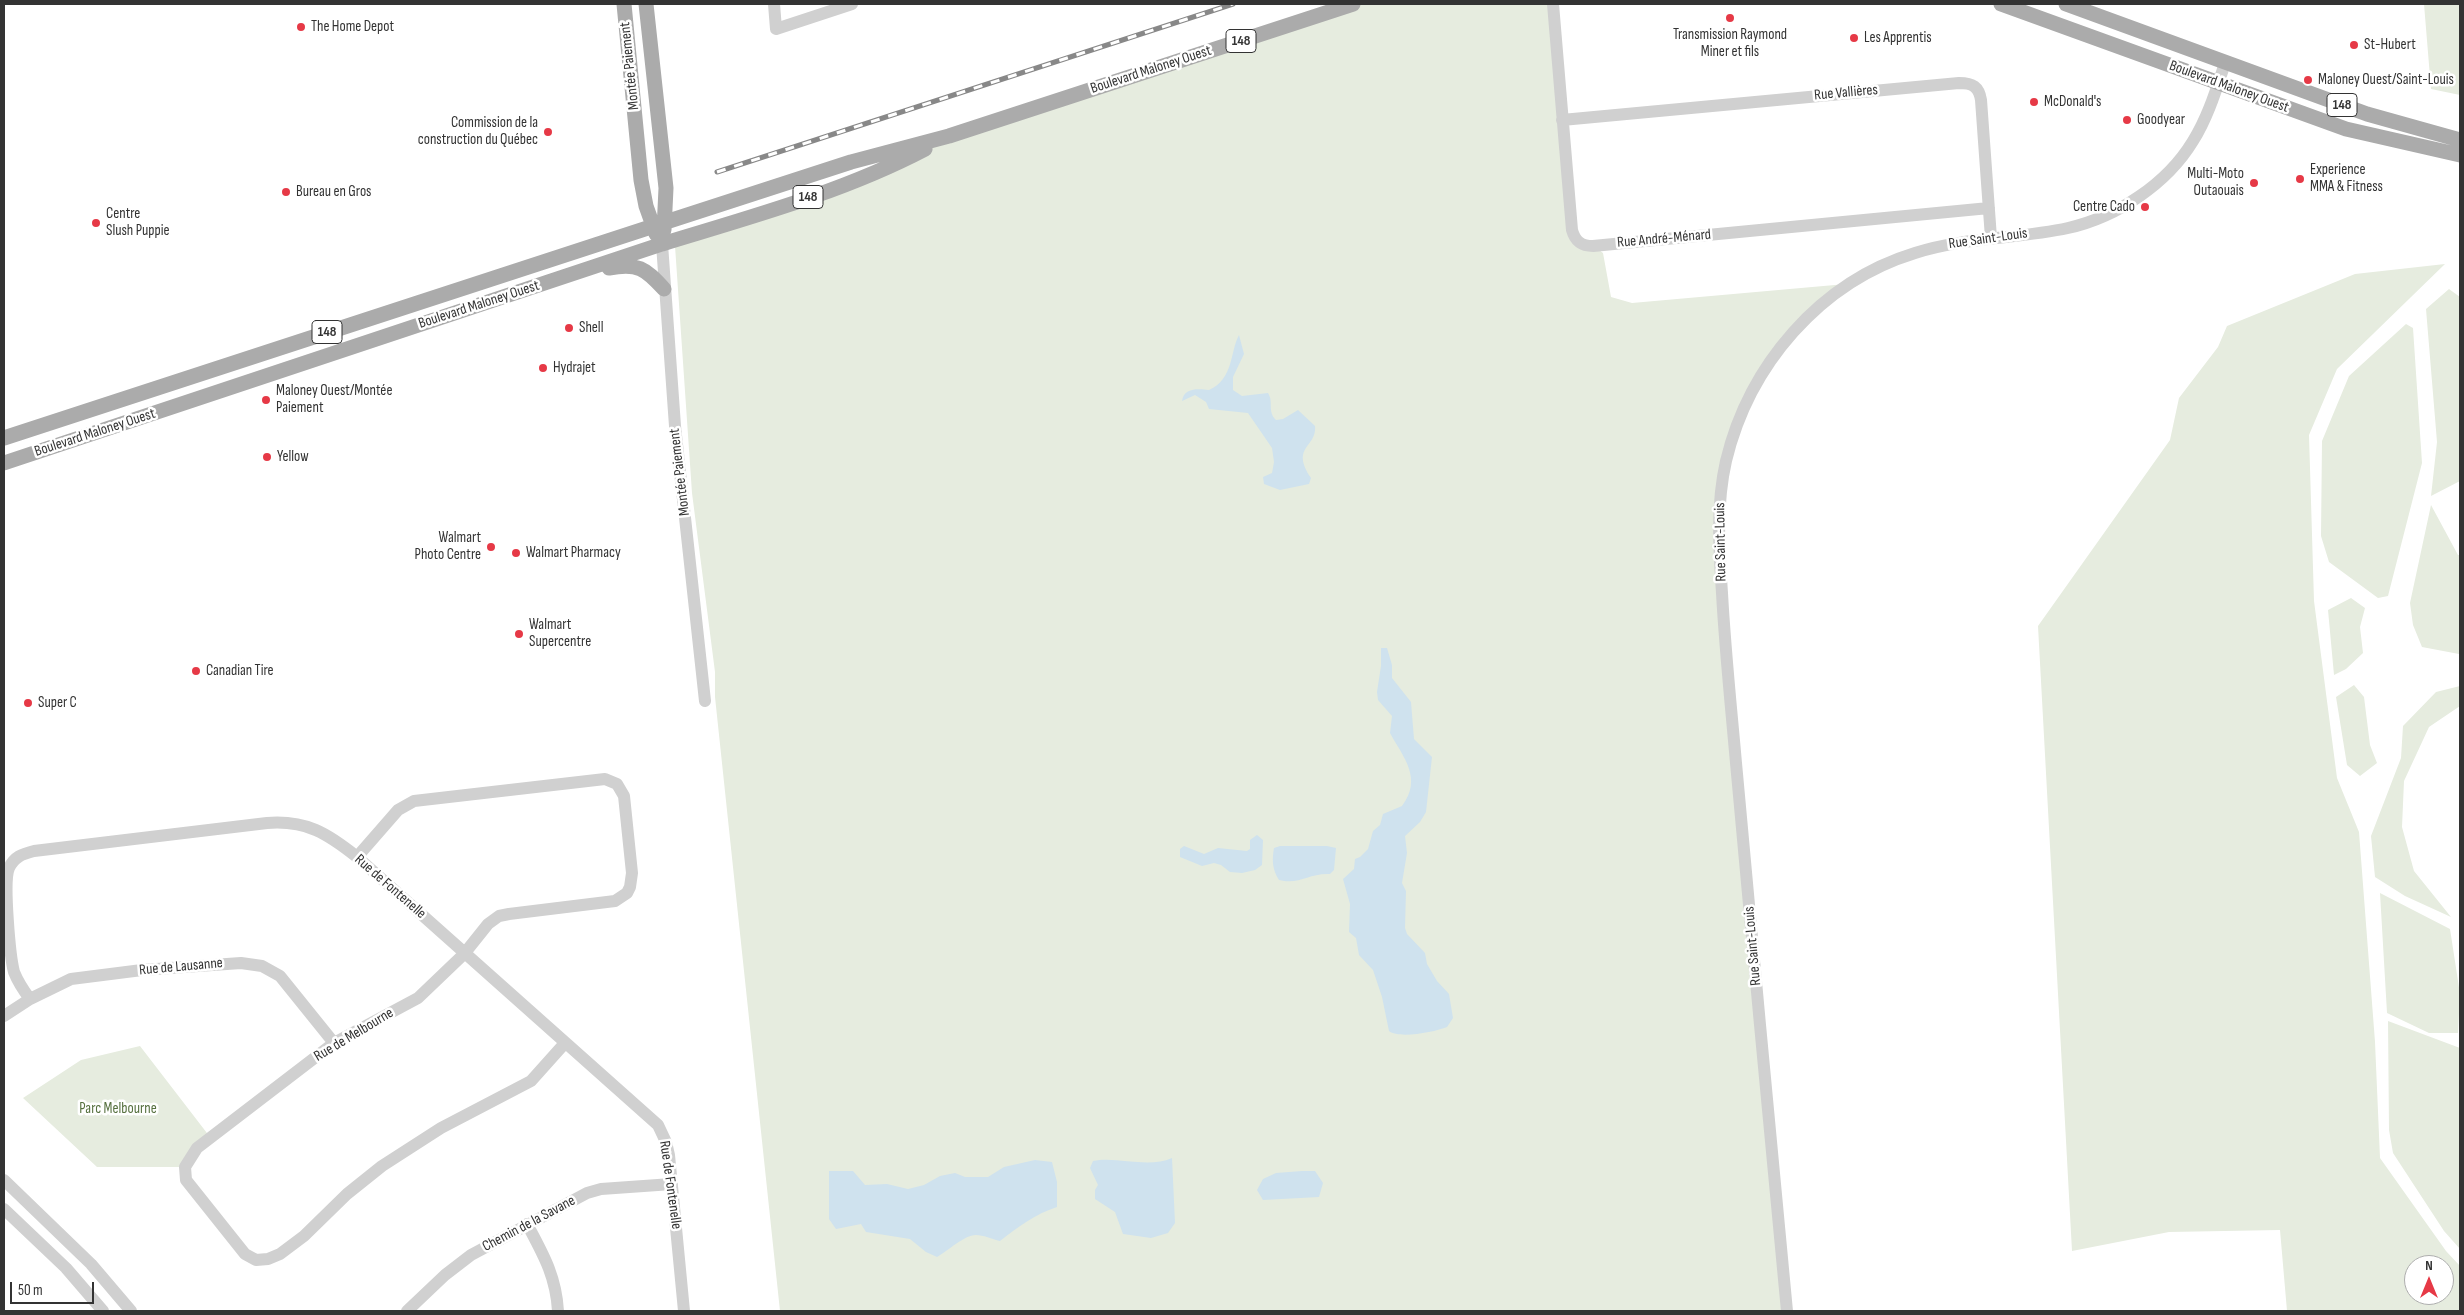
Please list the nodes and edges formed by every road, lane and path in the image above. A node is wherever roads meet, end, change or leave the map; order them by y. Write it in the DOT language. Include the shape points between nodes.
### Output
graph roads {
  1 [pos="624,4"];
  2 [pos="646,4"];
  3 [pos="774,4"];
  4 [pos="852,4"];
  5 [pos="1353,4"];
  6 [pos="1553,4"];
  7 [pos="2001,4"];
  8 [pos="2066,4"];
  9 [pos="2225,63"];
  10 [pos="2218,84"];
  11 [pos="1562,120"];
  12 [pos="949,136"];
  13 [pos="2460,140"];
  14 [pos="2460,155"];
  15 [pos="1989,208"];
  16 [pos="666,222"];
  17 [pos="652,227"];
  18 [pos="1991,238"];
  19 [pos="662,244"];
  20 [pos="568,275"];
  21 [pos="664,289"];
  22 [pos="4,438"];
  23 [pos="4,462"];
  24 [pos="705,701"];
  25 [pos="357,857"];
  26 [pos="464,954"];
  27 [pos="30,999"];
  28 [pos="4,1016"];
  29 [pos="334,1043"];
  30 [pos="565,1044"];
  31 [pos="4,1180"];
  32 [pos="672,1184"];
  33 [pos="4,1209"];
  34 [pos="527,1224"];
  35 [pos="103,1311"];
  36 [pos="131,1311"];
  37 [pos="407,1311"];
  38 [pos="558,1311"];
  39 [pos="684,1311"];
  40 [pos="1787,1311"];
  1 -- 17 [label="main road, Montée Paiement" via="642,180"];
  2 -- 16 [label="main road, Montée Paiement" via="666,188"];
  3 -- 4 [label="street" via="776,29"];
  5 -- 12 [label="main road, Boulevard Maloney Ouest / 148"];
  6 -- 11 [label="street, Rue André-Ménard"];
  7 -- 10 [label="main road, Boulevard Maloney Ouest / 148"];
  8 -- 9 [label="main road, Boulevard Maloney Ouest / 148"];
  9 -- 10 [label="street, Rue Saint-Louis"];
  9 -- 13 [label="main road, Boulevard Maloney Ouest / 148" via="2366,114"];
  10 -- 14 [label="main road, Boulevard Maloney Ouest / 148" via="2346,129"];
  10 -- 18 [label="street, Rue Saint-Louis" via="2210,108 2191,144 2169,172 2133,200 2099,218 2068,228"];
  11 -- 15 [label="street, Rue André-Ménard" via="1572,230 1577,241 1587,246"];
  11 -- 15 [label="street, Rue Vallières" via="1967,83 1974,85 1980,95"];
  12 -- 16 [label="main road, Boulevard Maloney Ouest / 148" via="850,162"];
  12 -- 19 [label="main road, Boulevard Maloney Ouest / 148" via="900,161 821,192"];
  15 -- 18 [label="street, Rue Vallières"];
  16 -- 17 [label="main road, Boulevard Maloney Ouest / 148"];
  16 -- 19 [label="main road, Montée Paiement"];
  17 -- 19 [label="main road, Montée Paiement"];
  17 -- 22 [label="main road, Boulevard Maloney Ouest / 148"];
  18 -- 40 [label="street, Rue Saint-Louis" via="1936,247 1898,258 1846,284 1819,305 1792,332 1756,385 1738,426 1723,476 1719,531 1724,634"];
  19 -- 20 [label="main road, Boulevard Maloney Ouest / 148"];
  19 -- 21 [label="street, Montée Paiement"];
  20 -- 21 [label="main road" via="632,266 648,272"];
  20 -- 23 [label="main road, Boulevard Maloney Ouest / 148"];
  21 -- 24 [label="street, Montée Paiement" via="674,426"];
  25 -- 26 [label="street, Rue de Fontenelle"];
  25 -- 26 [label="street, Rue de Melbourne" via="398,810 414,801 594,778 617,784 624,796 632,873 627,893 607,903 499,916 488,924"];
  25 -- 27 [label="street, Rue de Fontenelle" via="315,829 279,822 24,853 16,857 8,870 6,886 14,972"];
  26 -- 29 [label="street, Rue de Melbourne" via="418,998"];
  26 -- 30 [label="street, Rue de Fontenelle"];
  27 -- 28 [label="street, Rue de Lausanne"];
  27 -- 29 [label="street, Rue de Lausanne" via="80,977 230,963 252,964 272,971 288,983"];
  29 -- 30 [label="street, Rue de Melbourne" via="210,1136 188,1160 185,1174 190,1187 250,1258 268,1259 280,1254 382,1166 441,1128 531,1081"];
  30 -- 32 [label="street, Rue de Fontenelle" via="658,1125 666,1142"];
  31 -- 36 [label="street" via="91,1264"];
  32 -- 34 [label="street, Chemin de la Savane" via="587,1193"];
  32 -- 39 [label="street, Rue de Fontenelle"];
  33 -- 35 [label="street" via="66,1268"];
  34 -- 37 [label="street, Chemin de la Savane" via="456,1265"];
  34 -- 38 [label="street" via="552,1271"];
}
